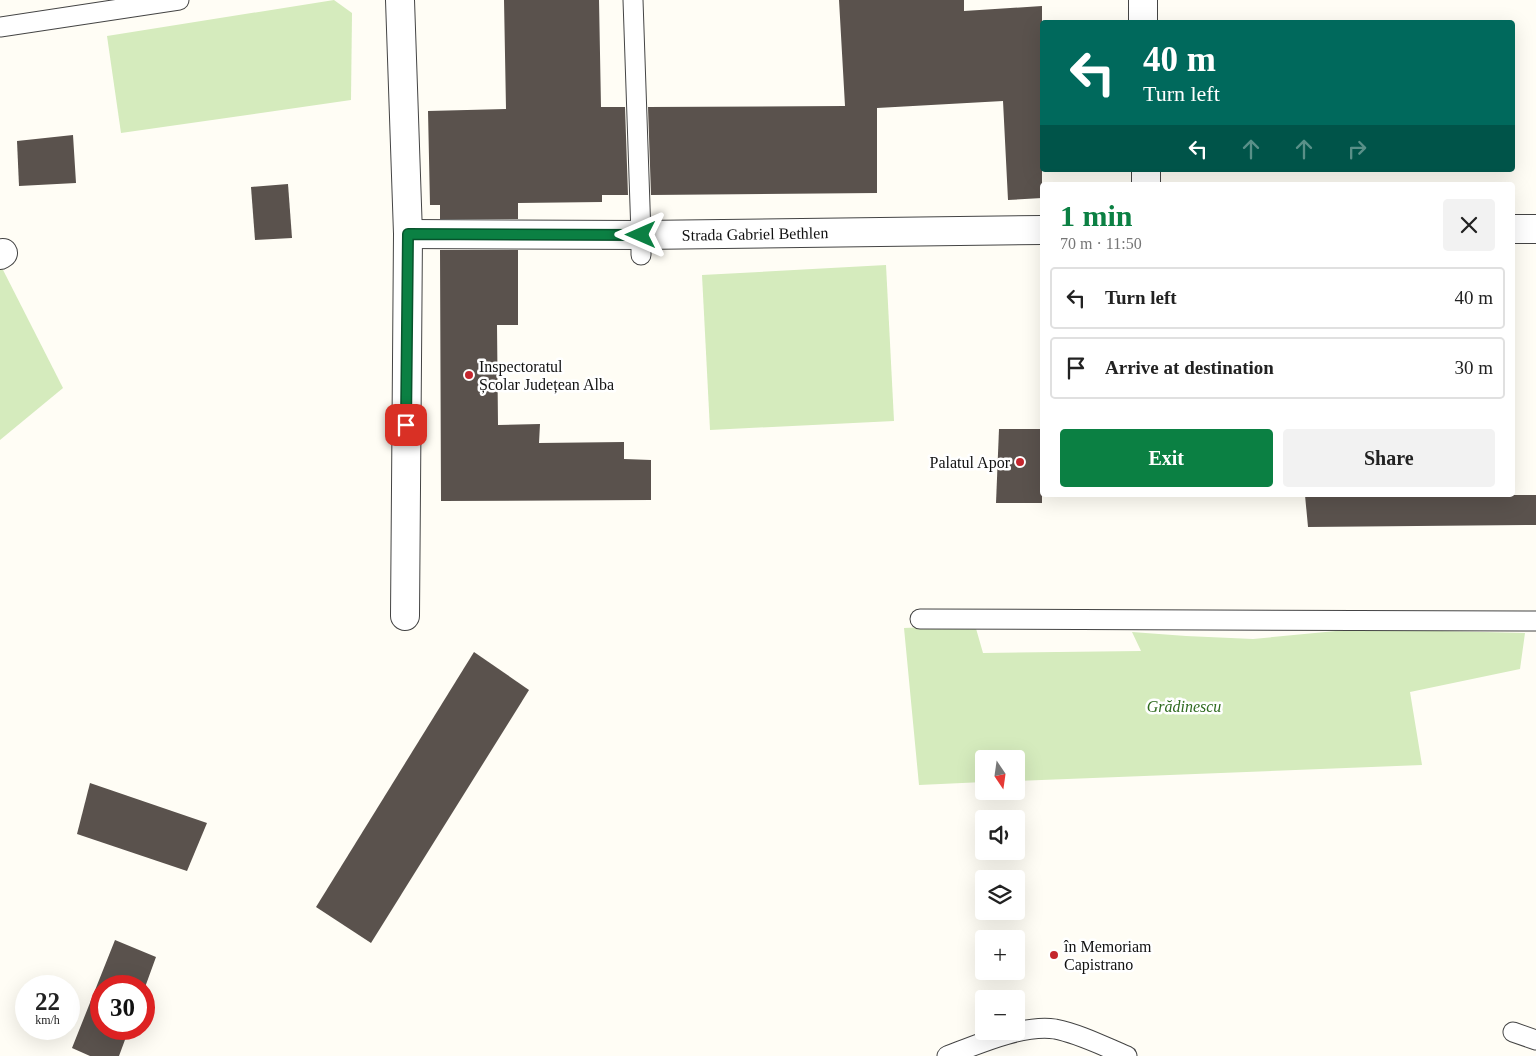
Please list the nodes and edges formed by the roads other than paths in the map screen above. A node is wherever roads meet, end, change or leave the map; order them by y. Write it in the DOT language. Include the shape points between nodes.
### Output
graph roads {
  1 [pos="179,0"];
  2 [pos="400,0"];
  3 [pos="632,0"];
  4 [pos="1143,0"];
  5 [pos="1143,20"];
  6 [pos="0,26"];
  7 [pos="1040,230"];
  8 [pos="1515,230"];
  9 [pos="1536,230"];
  10 [pos="408,234"];
  11 [pos="641,245"];
  12 [pos="405,616"];
  13 [pos="920,618"];
  14 [pos="1536,621"];
  15 [pos="1513,1032"];
  16 [pos="1536,1040"];
  17 [pos="947,1056"];
  18 [pos="1127,1056"];
  1 -- 6 [label="lane"];
  2 -- 10 [label="street"];
  3 -- 11 [label="lane"];
  4 -- 5 [label="street"];
  7 -- 11 [label="street, Strada Gabriel Bethlen"];
  8 -- 9 [label="street"];
  10 -- 11 [label="street, Strada Gabriel Bethlen"];
  10 -- 12 [label="street"];
  13 -- 14 [label="lane"];
  15 -- 16 [label="lane"];
  17 -- 18 [label="lane" via="997,1038 1029,1030 1053,1029 1088,1039"];
}
